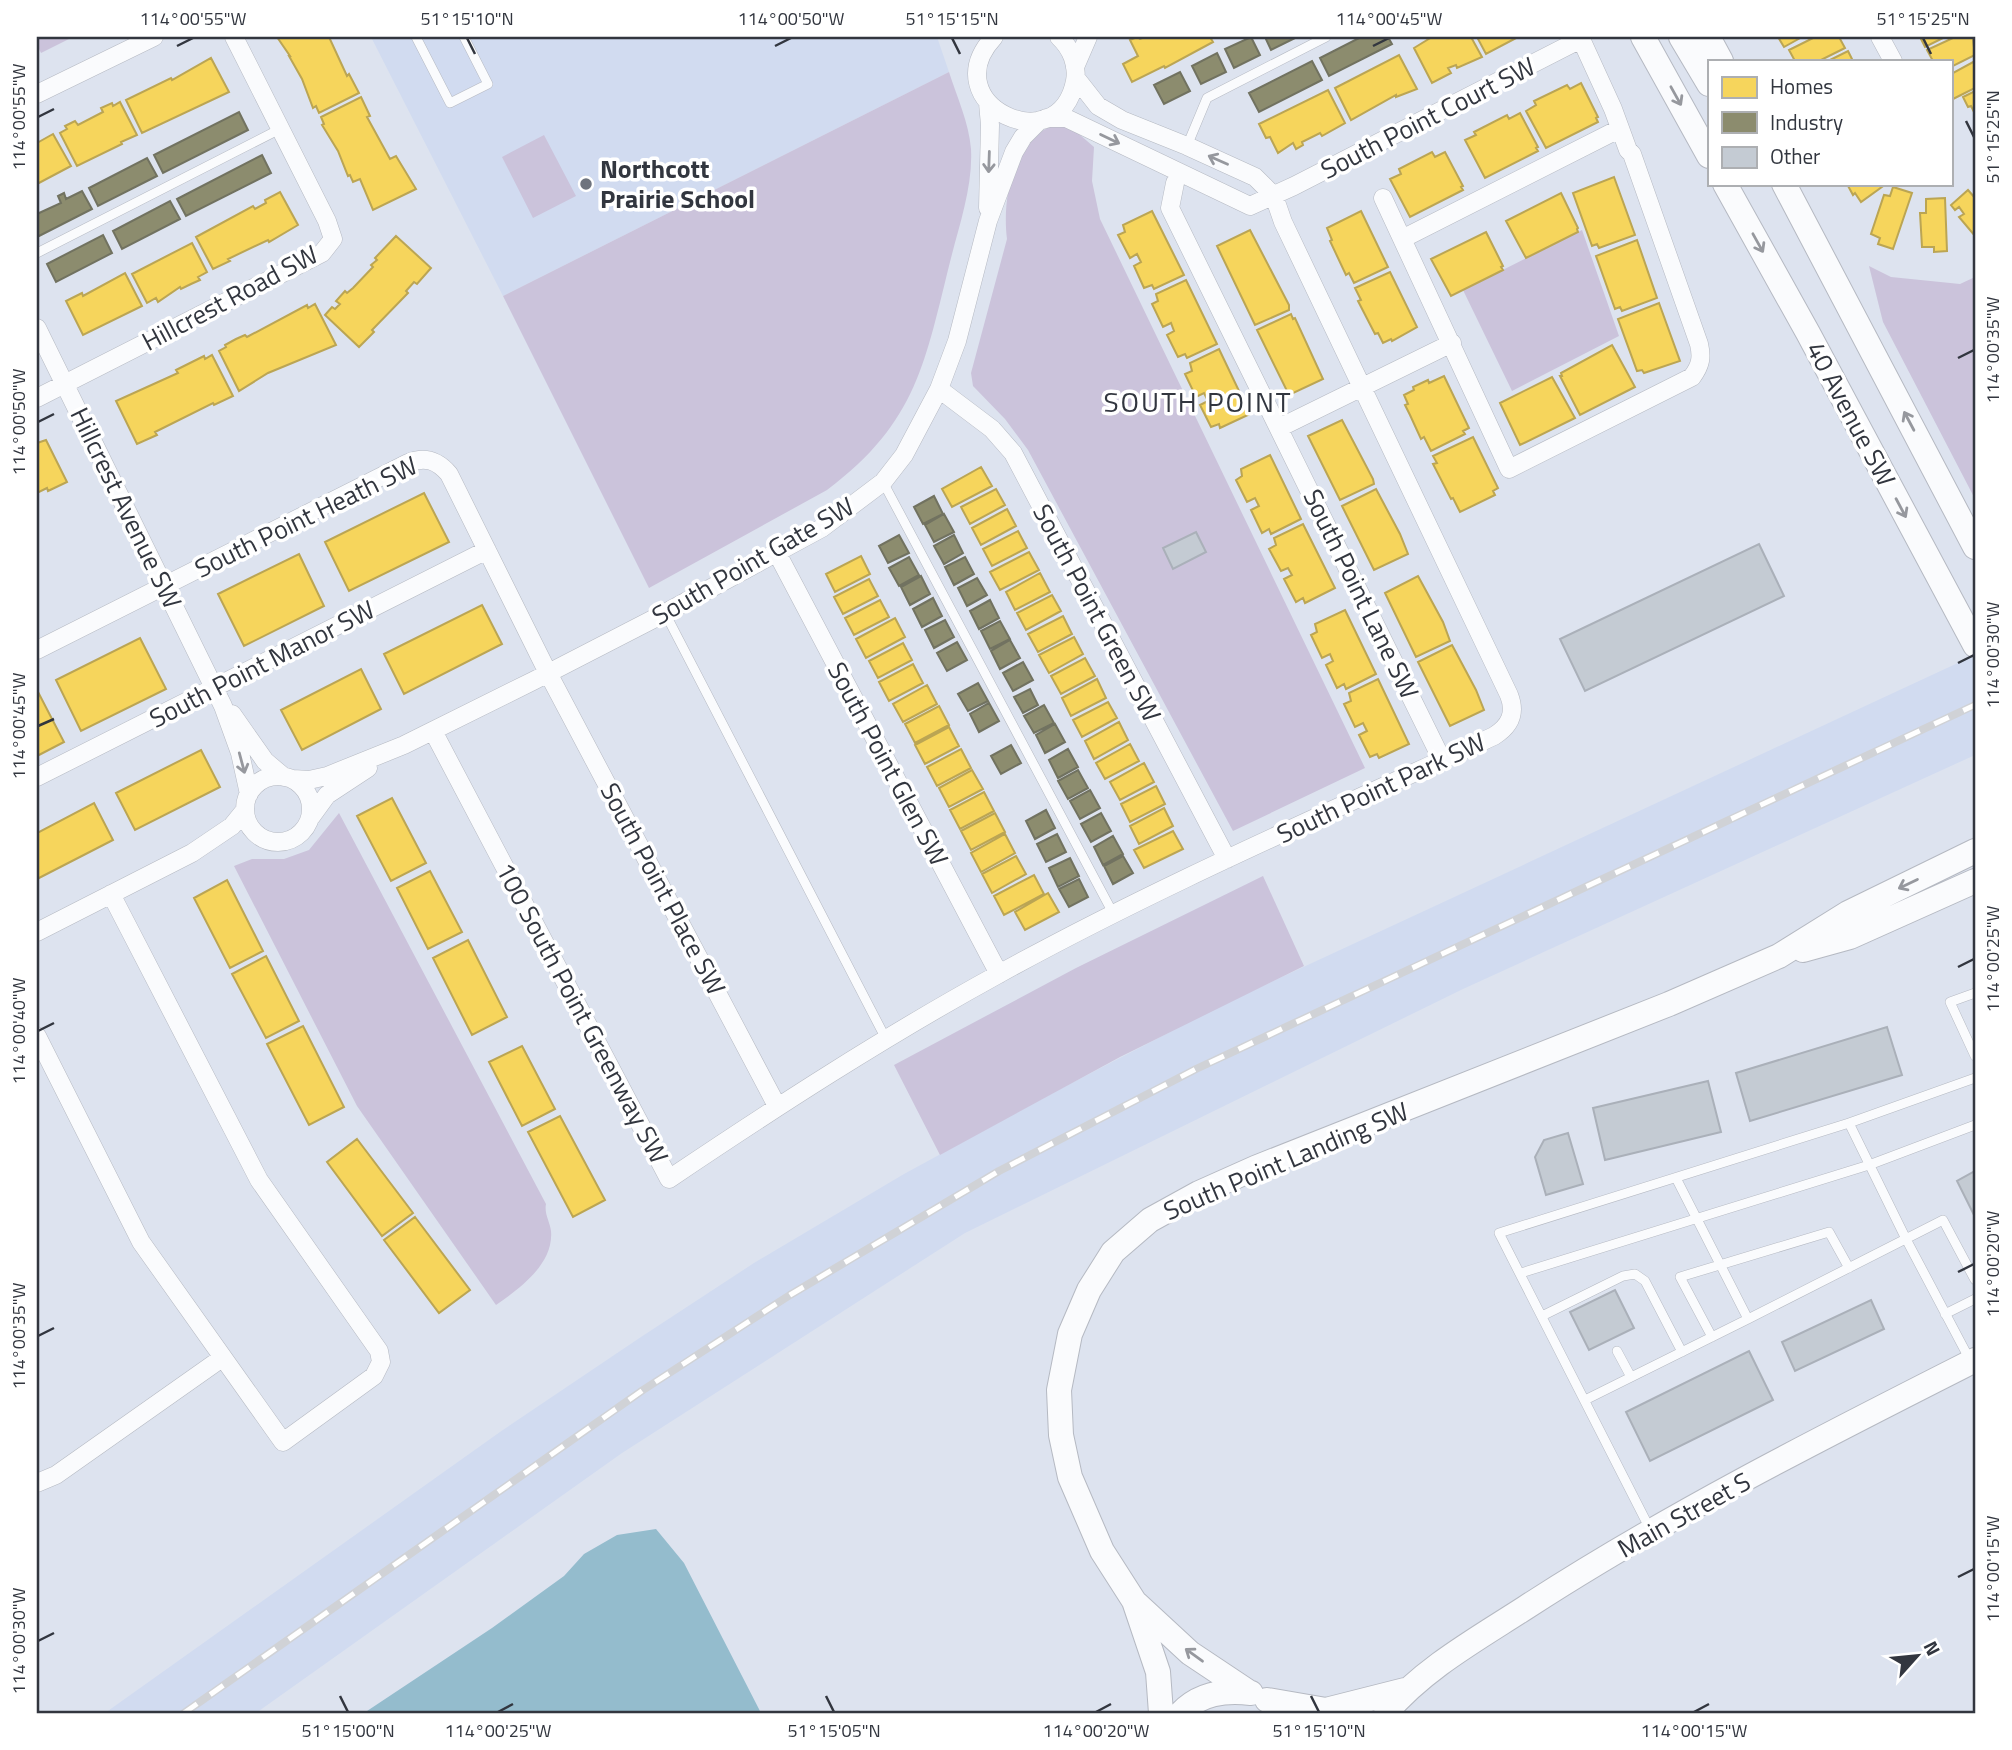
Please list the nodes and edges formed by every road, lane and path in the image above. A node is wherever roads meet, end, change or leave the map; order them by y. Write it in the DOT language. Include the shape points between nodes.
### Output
graph roads {
  1 [pos="154,37"];
  2 [pos="234,37"];
  3 [pos="416,37"];
  4 [pos="464,37"];
  5 [pos="973,37"];
  6 [pos="994,37"];
  7 [pos="1059,37"];
  8 [pos="1088,37"];
  9 [pos="1326,37"];
  10 [pos="1643,37"];
  11 [pos="1681,37"];
  12 [pos="1709,37"];
  13 [pos="1880,37"];
  14 [pos="1580,38"];
  15 [pos="980,58"];
  16 [pos="1720,60"];
  17 [pos="1892,60"];
  18 [pos="1075,73"];
  19 [pos="1708,82"];
  20 [pos="37,94"];
  21 [pos="988,103"];
  22 [pos="1043,119"];
  23 [pos="280,129"];
  24 [pos="1619,129"];
  25 [pos="1187,146"];
  26 [pos="1708,154"];
  27 [pos="1175,183"];
  28 [pos="1726,186"];
  29 [pos="1785,186"];
  30 [pos="1274,196"];
  31 [pos="1383,198"];
  32 [pos="988,221"];
  33 [pos="1402,239"];
  34 [pos="37,253"];
  35 [pos="37,328"];
  36 [pos="1451,343"];
  37 [pos="65,384"];
  38 [pos="1361,388"];
  39 [pos="939,389"];
  40 [pos="37,398"];
  41 [pos="1279,428"];
  42 [pos="883,482"];
  43 [pos="1975,547"];
  44 [pos="487,550"];
  45 [pos="777,553"];
  46 [pos="164,585"];
  47 [pos="665,613"];
  48 [pos="1975,645"];
  49 [pos="37,650"];
  50 [pos="548,673"];
  51 [pos="214,688"];
  52 [pos="433,731"];
  53 [pos="404,746"];
  54 [pos="1442,760"];
  55 [pos="37,777"];
  56 [pos="288,778"];
  57 [pos="247,802"];
  58 [pos="310,819"];
  59 [pos="260,836"];
  60 [pos="1973,851"];
  61 [pos="192,853"];
  62 [pos="1227,859"];
  63 [pos="1975,881"];
  64 [pos="111,894"];
  65 [pos="1975,895"];
  66 [pos="1914,910"];
  67 [pos="1114,915"];
  68 [pos="37,932"];
  69 [pos="1779,956"];
  70 [pos="999,974"];
  71 [pos="1975,993"];
  72 [pos="37,1037"];
  73 [pos="887,1039"];
  74 [pos="1975,1056"];
  75 [pos="1975,1078"];
  76 [pos="777,1106"];
  77 [pos="1849,1123"];
  78 [pos="1975,1125"];
  79 [pos="1869,1165"];
  80 [pos="1676,1178"];
  81 [pos="1695,1219"];
  82 [pos="1906,1239"];
  83 [pos="1720,1264"];
  84 [pos="1849,1268"];
  85 [pos="1521,1273"];
  86 [pos="1975,1279"];
  87 [pos="1975,1299"];
  88 [pos="1945,1314"];
  89 [pos="1542,1316"];
  90 [pos="1748,1319"];
  91 [pos="1712,1337"];
  92 [pos="1617,1351"];
  93 [pos="1682,1352"];
  94 [pos="222,1358"];
  95 [pos="1973,1361"];
  96 [pos="1631,1377"];
  97 [pos="1585,1400"];
  98 [pos="37,1483"];
  99 [pos="1652,1532"];
  100 [pos="1133,1601"];
  101 [pos="1405,1690"];
  102 [pos="1267,1702"];
  103 [pos="1161,1713"];
  104 [pos="1181,1713"];
  105 [pos="1386,1713"];
  1 -- 20 [label="street"];
  2 -- 23 [label="street, Hillcrest Road SW"];
  3 -- 4 [label="lane" via="450,103 488,84"];
  5 -- 15 [label="street, South Point Gate SW"];
  6 -- 15 [label="street"];
  7 -- 18 [label="street, South Point Park SW" via="1071,52"];
  8 -- 18 [label="street, South Point Gate SW"];
  9 -- 25 [label="lane" via="1207,98"];
  10 -- 26 [label="main road, one-way"];
  11 -- 19 [label="main road"];
  12 -- 16 [label="main road"];
  13 -- 17 [label="street"];
  14 -- 24 [label="street"];
  14 -- 30 [label="street, South Point Court SW"];
  15 -- 21 [label="street, South Point Gate SW" via="980,87"];
  18 -- 22 [label="street, South Point Gate SW" via="1066,102"];
  18 -- 25 [label="street, South Point Park SW" via="1098,106"];
  21 -- 22 [label="street" via="1012,120"];
  21 -- 32 [label="street, South Point Gate SW, one-way"];
  22 -- 30 [label="street, one-way" via="1066,118 1250,206"];
  22 -- 32 [label="street, South Point Gate SW" via="1014,152"];
  23 -- 34 [label="lane"];
  23 -- 37 [label="street, Hillcrest Road SW" via="327,221 333,239 322,253"];
  24 -- 33 [label="street"];
  24 -- 36 [label="street" via="1699,344 1699,368 1692,377 1509,469"];
  30 -- 25 [label="street, South Point Park SW, one-way" via="1255,177"];
  27 -- 41 [label="street, South Point Lane SW" via="1170,208"];
  28 -- 48 [label="main road, 40 Avenue SW, one-way"];
  43 -- 29 [label="main road, 40 Avenue SW, one-way"];
  30 -- 38 [label="street, South Point Park SW"];
  31 -- 33 [label="street"];
  32 -- 39 [label="street, South Point Gate SW" via="957,341"];
  33 -- 36 [label="street"];
  35 -- 37 [label="street, Hillcrest Avenue SW"];
  36 -- 38 [label="street"];
  37 -- 40 [label="street, Hillcrest Road SW"];
  37 -- 46 [label="street, Hillcrest Avenue SW"];
  38 -- 41 [label="street"];
  38 -- 54 [label="street, South Point Park SW" via="1511,701 1511,718 1504,729"];
  39 -- 42 [label="street, South Point Gate SW" via="904,455"];
  39 -- 62 [label="street, South Point Green SW" via="992,429 1013,453"];
  41 -- 54 [label="street, South Point Lane SW"];
  42 -- 45 [label="street, South Point Gate SW" via="822,528"];
  42 -- 67 [label="lane"];
  44 -- 46 [label="street, South Point Heath SW" via="449,474 438,463 421,459"];
  44 -- 50 [label="street, South Point Heath SW"];
  44 -- 51 [label="street, South Point Manor SW"];
  45 -- 47 [label="street, South Point Gate SW"];
  45 -- 70 [label="street, South Point Glen SW"];
  46 -- 49 [label="street, South Point Heath SW"];
  46 -- 51 [label="street, Hillcrest Avenue SW"];
  47 -- 50 [label="street, South Point Gate SW"];
  47 -- 73 [label="lane"];
  50 -- 52 [label="street, South Point Gate SW"];
  50 -- 76 [label="street, South Point Place SW"];
  51 -- 55 [label="street, South Point Manor SW"];
  51 -- 56 [label="street, Hillcrest Avenue SW" via="265,761"];
  51 -- 57 [label="street, Hillcrest Avenue SW, one-way" via="240,753"];
  52 -- 53 [label="street, South Point Gate SW"];
  52 -- 76 [label="street, 100 South Point Greenway SW" via="670,1180"];
  53 -- 56 [label="street, South Point Gate SW" via="327,776"];
  53 -- 58 [label="street, South Point Gate SW" via="327,795"];
  54 -- 62 [label="street, South Point Park SW"];
  56 -- 57 [label="street" via="264,779"];
  56 -- 58 [label="street" via="308,794"];
  57 -- 59 [label="street" via="249,824"];
  57 -- 61 [label="street" via="232,826"];
  58 -- 59 [label="street" via="302,832 288,841 272,842"];
  59 -- 61 [label="street" via="243,835"];
  60 -- 69 [label="main road, South Point Landing SW, one-way" via="1848,913"];
  61 -- 64 [label="street"];
  62 -- 67 [label="street, South Point Park SW"];
  63 -- 66 [label="main road, South Point Landing SW"];
  64 -- 68 [label="street"];
  64 -- 94 [label="street" via="259,1180 379,1351 381,1363 374,1376 283,1442"];
  65 -- 66 [label="main road"];
  66 -- 69 [label="main road, South Point Landing SW" via="1850,937"];
  67 -- 70 [label="street, South Point Park SW"];
  69 -- 100 [label="main road, South Point Landing SW" via="1255,1168 1150,1220 1113,1252 1089,1290 1070,1334 1059,1390 1061,1435 1070,1478 1084,1513"];
  70 -- 73 [label="street, South Point Park SW"];
  71 -- 74 [label="lane" via="1950,1002"];
  72 -- 94 [label="street" via="141,1242"];
  73 -- 76 [label="street, South Point Park SW"];
  75 -- 77 [label="lane"];
  77 -- 79 [label="lane"];
  77 -- 80 [label="lane"];
  78 -- 79 [label="lane"];
  79 -- 81 [label="lane"];
  79 -- 82 [label="lane"];
  80 -- 81 [label="lane"];
  80 -- 85 [label="lane" via="1499,1233"];
  81 -- 83 [label="lane"];
  81 -- 85 [label="lane"];
  82 -- 84 [label="lane"];
  82 -- 86 [label="lane" via="1944,1220"];
  82 -- 88 [label="lane"];
  83 -- 84 [label="lane" via="1829,1232"];
  83 -- 90 [label="lane"];
  83 -- 91 [label="lane" via="1680,1277"];
  84 -- 90 [label="lane"];
  85 -- 89 [label="lane"];
  87 -- 88 [label="lane"];
  88 -- 95 [label="lane"];
  89 -- 93 [label="lane" via="1635,1274 1646,1281"];
  89 -- 97 [label="lane"];
  90 -- 91 [label="lane"];
  91 -- 93 [label="lane"];
  92 -- 96 [label="lane"];
  93 -- 96 [label="lane"];
  94 -- 98 [label="street"];
  95 -- 99 [label="main road, Main Street S"];
  96 -- 97 [label="lane"];
  97 -- 99 [label="lane"];
  99 -- 101 [label="main road, Main Street S" via="1572,1578"];
  102 -- 100 [label="main road, South Point Landing SW, one-way" via="1190,1653"];
  100 -- 103 [label="main road, South Point Landing SW" via="1158,1672"];
  101 -- 102 [label="main road, Main Street S" via="1326,1710"];
  101 -- 105 [label="main road, Main Street S"];
  102 -- 104 [label="main road" via="1228,1691 1206,1696"];
}
